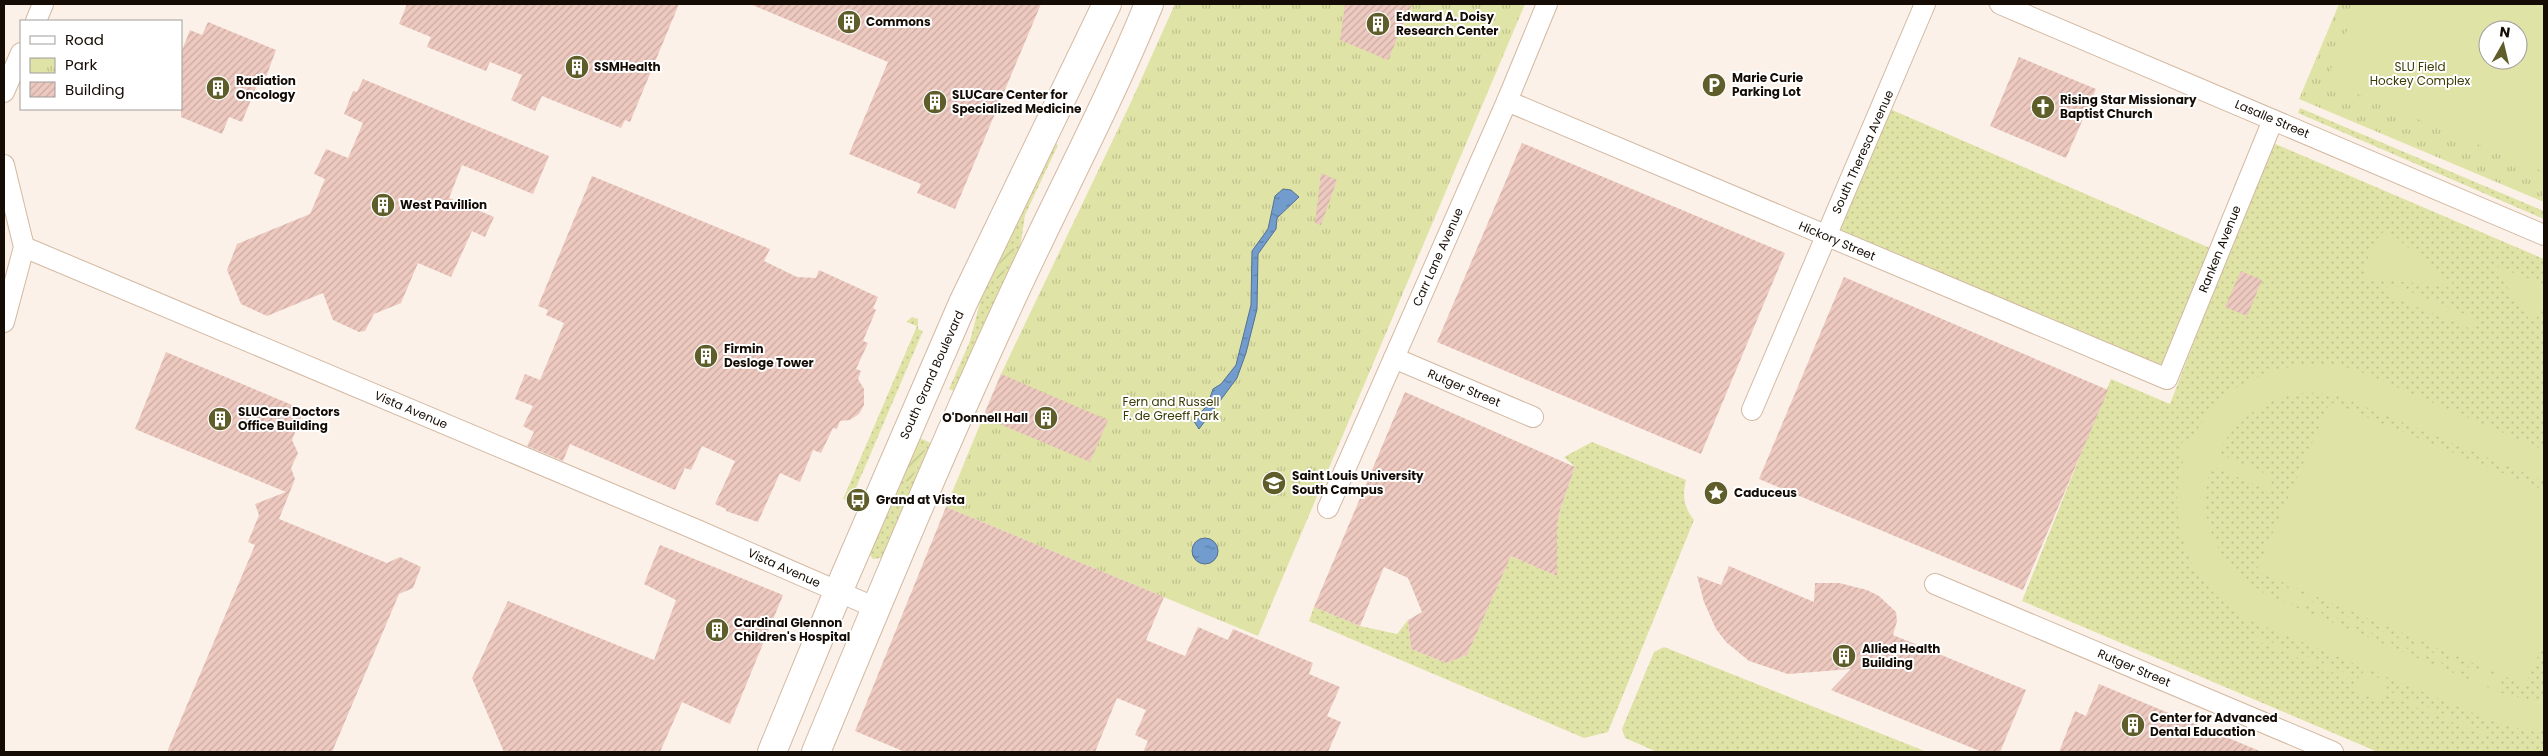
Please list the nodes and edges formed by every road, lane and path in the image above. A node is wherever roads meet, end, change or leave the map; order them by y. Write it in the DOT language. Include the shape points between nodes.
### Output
graph roads {
  1 [pos="43,4"];
  2 [pos="1107,4"];
  3 [pos="1149,4"];
  4 [pos="1547,4"];
  5 [pos="1926,4"];
  6 [pos="2000,4"];
  7 [pos="36,20"];
  8 [pos="20,55"];
  9 [pos="4,92"];
  10 [pos="1507,101"];
  11 [pos="2273,120"];
  12 [pos="4,165"];
  13 [pos="2544,235"];
  14 [pos="1825,237"];
  15 [pos="24,247"];
  16 [pos="963,303"];
  17 [pos="4,322"];
  18 [pos="1394,358"];
  19 [pos="2167,379"];
  20 [pos="1752,410"];
  21 [pos="1534,417"];
  22 [pos="958,418"];
  23 [pos="1328,508"];
  24 [pos="1935,584"];
  25 [pos="838,592"];
  26 [pos="876,608"];
  27 [pos="772,752"];
  28 [pos="816,752"];
  29 [pos="2333,752"];
  1 -- 7 [label="street"];
  2 -- 16 [label="main road, South Grand Boulevard"];
  3 -- 22 [label="main road"];
  4 -- 10 [label="street, Carr Lane Avenue"];
  5 -- 14 [label="street, South Theresa Avenue"];
  6 -- 11 [label="street, Lasalle Street"];
  8 -- 9 [label="street"];
  10 -- 14 [label="street, Hickory Street"];
  10 -- 18 [label="street, Carr Lane Avenue"];
  11 -- 13 [label="street, Lasalle Street"];
  11 -- 19 [label="street, Ranken Avenue"];
  12 -- 15 [label="street"];
  14 -- 19 [label="street, Hickory Street"];
  14 -- 20 [label="street, South Theresa Avenue"];
  15 -- 17 [label="street"];
  15 -- 25 [label="street, Vista Avenue"];
  16 -- 22 [label="main road" via="958,343 937,402 942,414"];
  16 -- 25 [label="main road, South Grand Boulevard"];
  18 -- 21 [label="street, Rutger Street"];
  18 -- 23 [label="street, Carr Lane Avenue"];
  22 -- 26 [label="main road"];
  24 -- 29 [label="street, Rutger Street"];
  25 -- 26 [label="street, Vista Avenue"];
  25 -- 27 [label="main road, South Grand Boulevard"];
  26 -- 28 [label="main road"];
}
